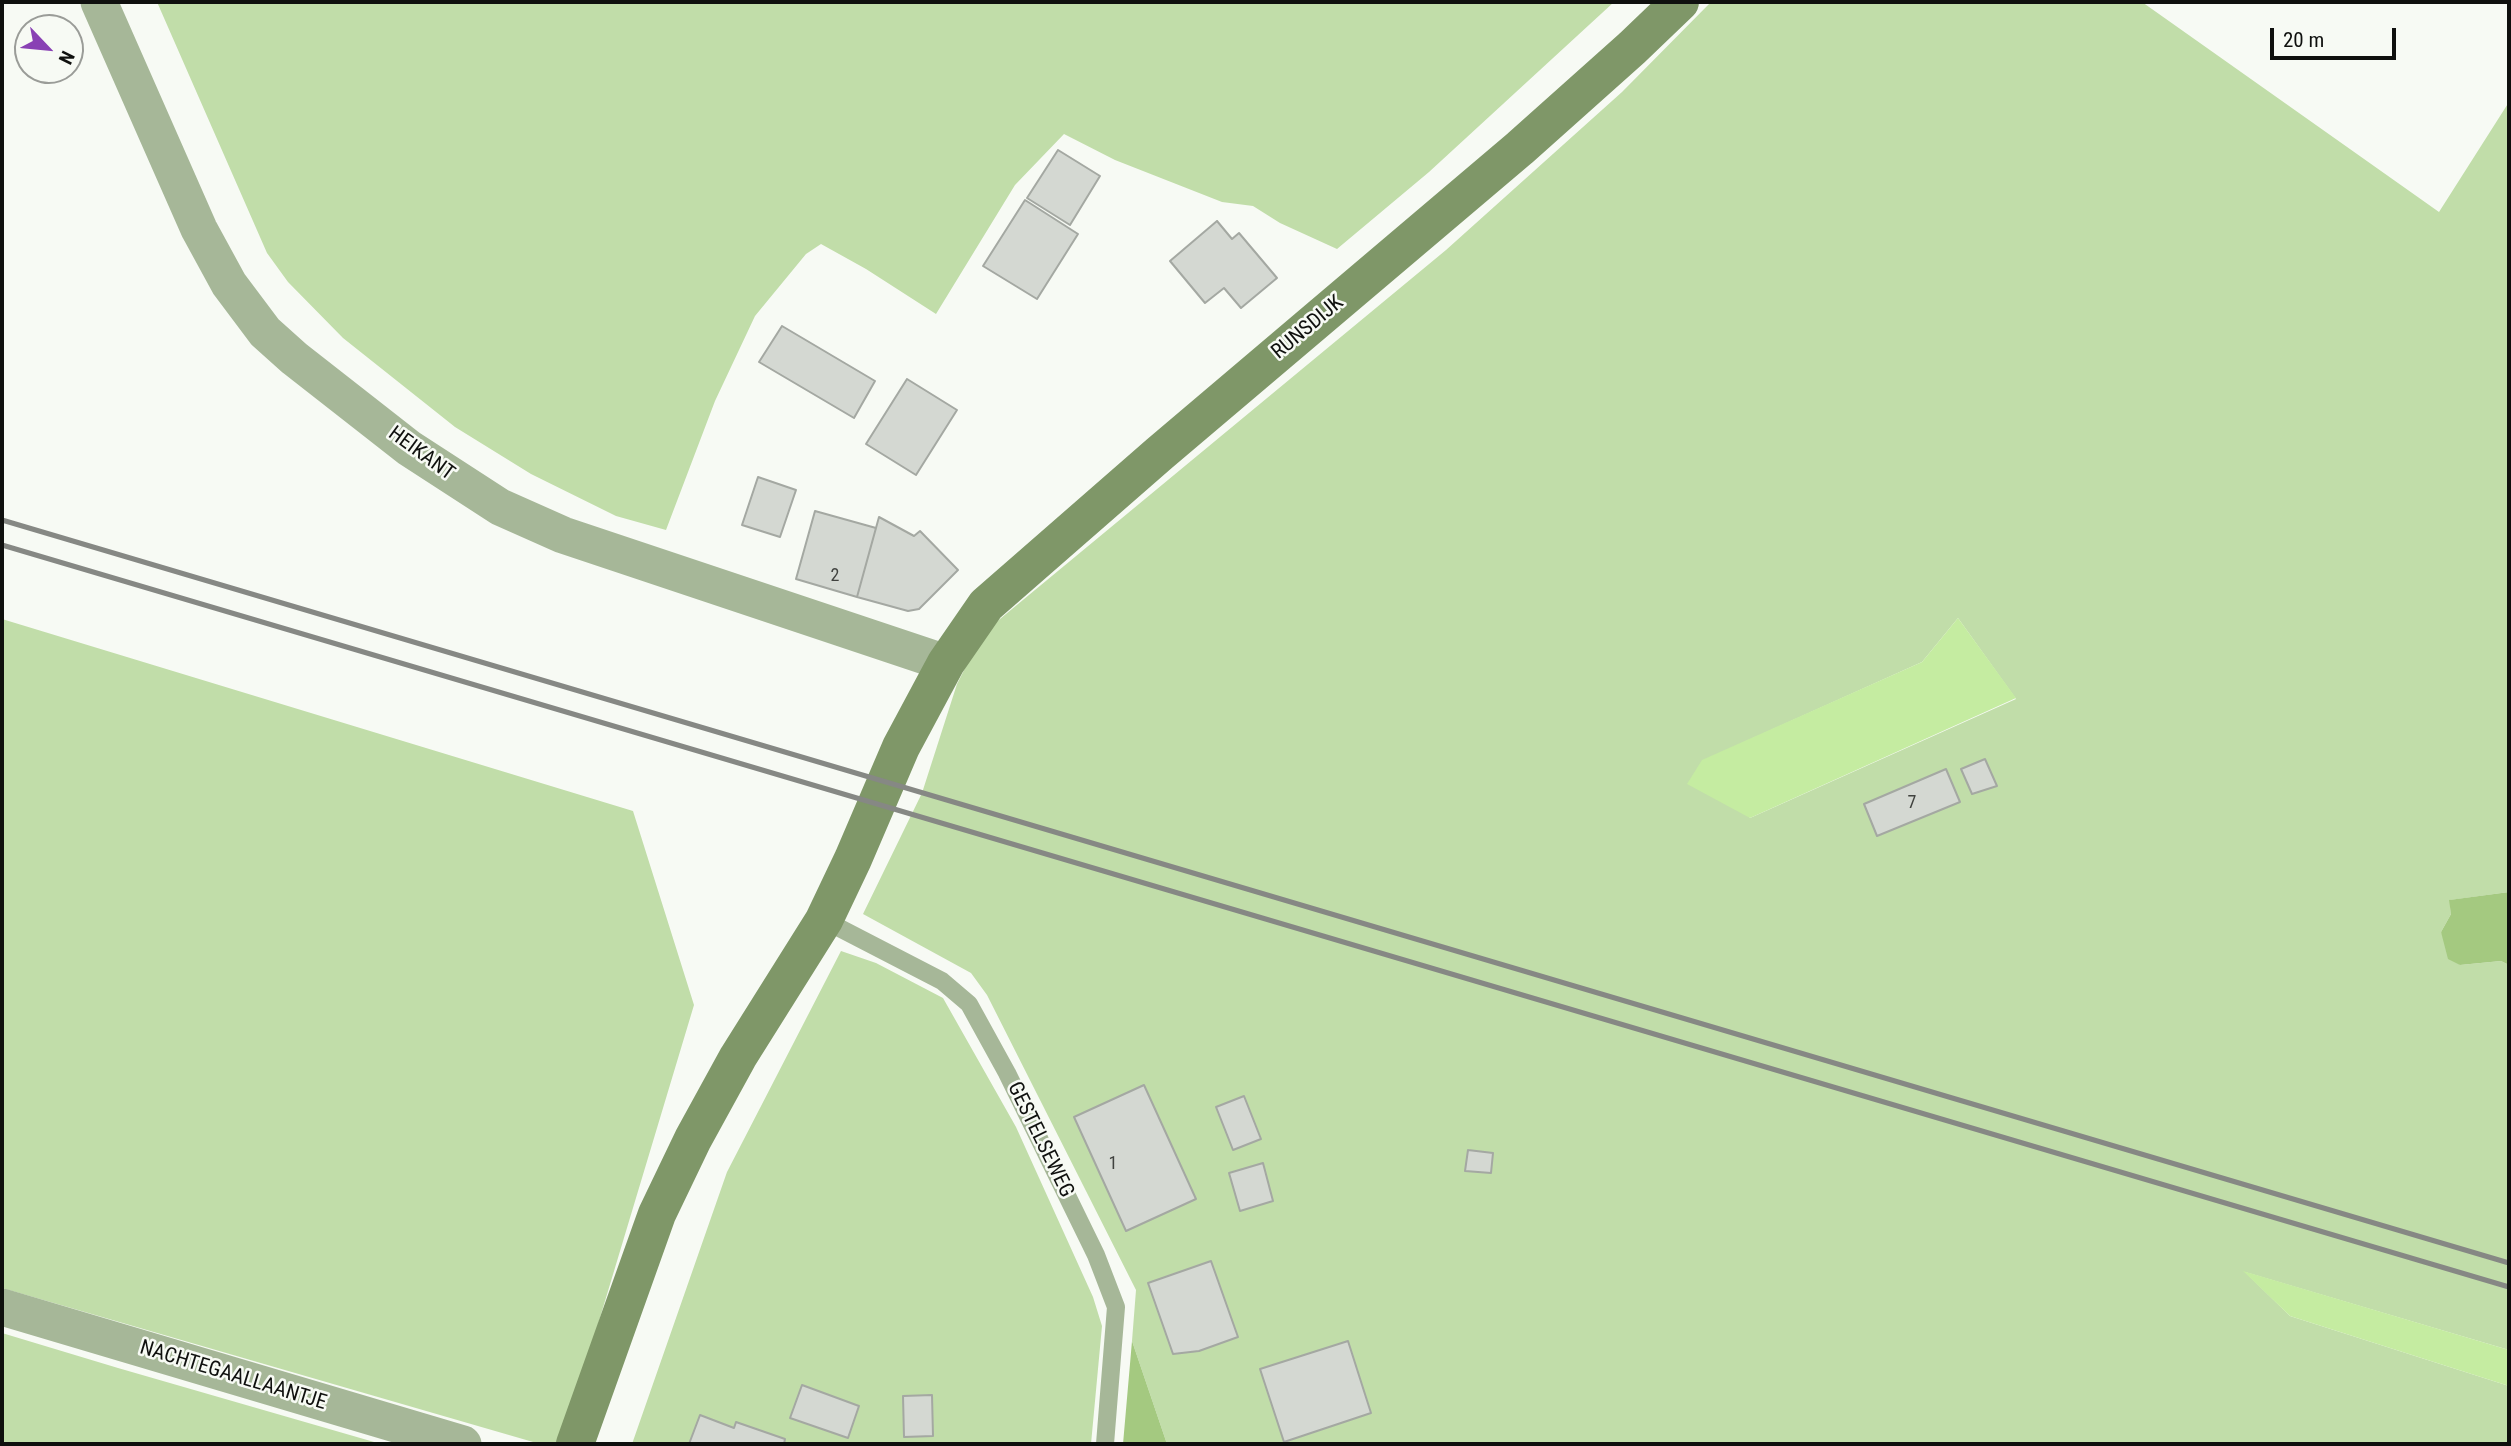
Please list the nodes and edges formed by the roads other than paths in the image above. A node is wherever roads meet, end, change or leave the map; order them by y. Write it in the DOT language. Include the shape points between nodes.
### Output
graph roads {
  1 [pos="99,2"];
  2 [pos="1680,2"];
  3 [pos="946,663"];
  4 [pos="824,920"];
  5 [pos="2,1307"];
  6 [pos="463,1444"];
  7 [pos="575,1444"];
  8 [pos="1105,1444"];
  1 -- 3 [label="street, HEIKANT" via="199,229 229,284 265,332 409,448 500,507 563,535"];
  2 -- 3 [label="street, RUNSDIJK" via="1520,148 986,605"];
  3 -- 4 [label="street" via="901,747"];
  4 -- 7 [label="street" via="738,1057 675,1176 657,1214"];
  4 -- 8 [label="lane, GESTELSEWEG" via="942,981 970,1004 1096,1255 1116,1307"];
  5 -- 6 [label="street, NACHTEGAALLAANTJE"];
}
